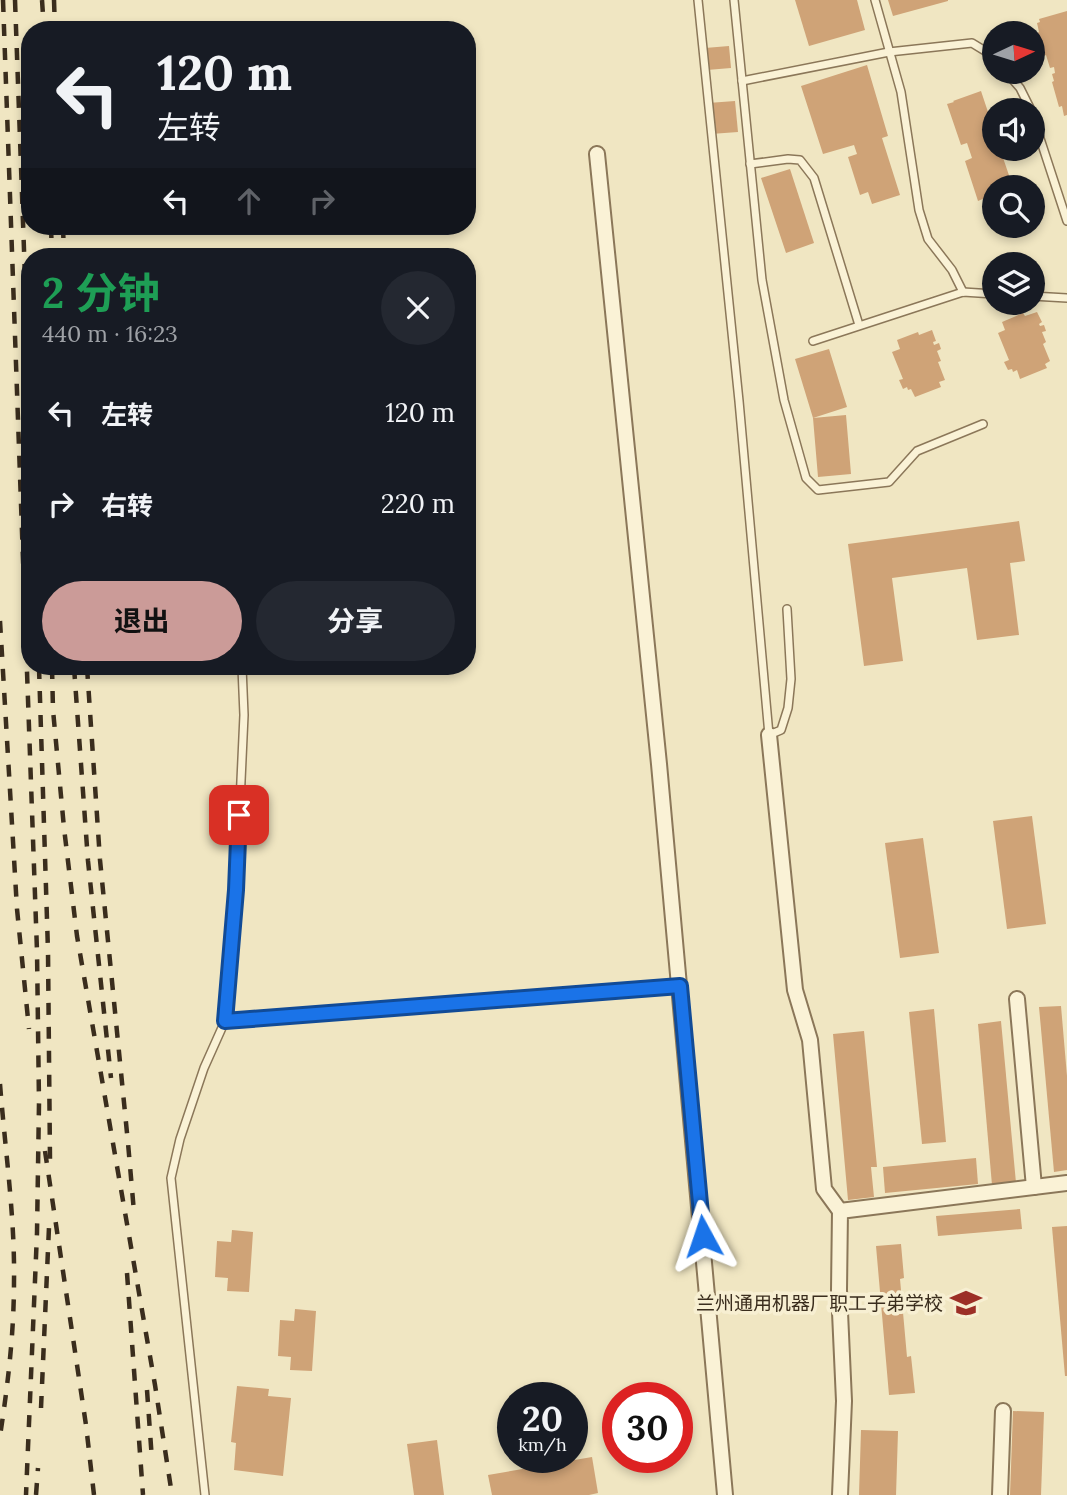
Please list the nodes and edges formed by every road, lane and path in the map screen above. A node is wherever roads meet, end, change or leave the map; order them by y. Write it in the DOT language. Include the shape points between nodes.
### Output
graph roads {
  1 [pos="698,0"];
  2 [pos="734,0"];
  3 [pos="875,0"];
  4 [pos="982,49"];
  5 [pos="889,52"];
  6 [pos="743,81"];
  7 [pos="1045,152"];
  8 [pos="597,154"];
  9 [pos="750,164"];
  10 [pos="1067,221"];
  11 [pos="963,292"];
  12 [pos="982,293"];
  13 [pos="1045,297"];
  14 [pos="1067,298"];
  15 [pos="859,326"];
  16 [pos="813,341"];
  17 [pos="983,424"];
  18 [pos="787,609"];
  19 [pos="242,675"];
  20 [pos="769,735"];
  21 [pos="680,986"];
  22 [pos="1017,999"];
  23 [pos="225,1021"];
  24 [pos="1067,1183"];
  25 [pos="1034,1187"];
  26 [pos="841,1211"];
  27 [pos="1003,1411"];
  28 [pos="205,1495"];
  29 [pos="726,1495"];
  30 [pos="841,1495"];
  31 [pos="1000,1495"];
  1 -- 20 [label="lane"];
  2 -- 6 [label="lane"];
  3 -- 5 [label="lane"];
  4 -- 5 [label="lane" via="972,43"];
  5 -- 6 [label="lane"];
  5 -- 11 [label="lane" via="901,92 919,210 929,239"];
  6 -- 9 [label="lane"];
  7 -- 10 [label="lane"];
  8 -- 21 [label="street"];
  9 -- 15 [label="lane" via="800,160 814,178"];
  9 -- 17 [label="lane" via="762,280 784,400 806,478 818,490 889,482 917,451"];
  11 -- 12 [label="lane"];
  11 -- 15 [label="lane"];
  13 -- 14 [label="lane"];
  15 -- 16 [label="lane"];
  18 -- 20 [label="lane" via="788,709 781,730"];
  19 -- 23 [label="lane" via="237,863"];
  20 -- 26 [label="street" via="796,990 810,1040 824,1189"];
  21 -- 23 [label="lane"];
  21 -- 29 [label="street"];
  22 -- 25 [label="street"];
  23 -- 28 [label="lane" via="204,1068 171,1178"];
  24 -- 25 [label="street"];
  25 -- 26 [label="street"];
  26 -- 30 [label="street"];
  27 -- 31 [label="street"];
}
